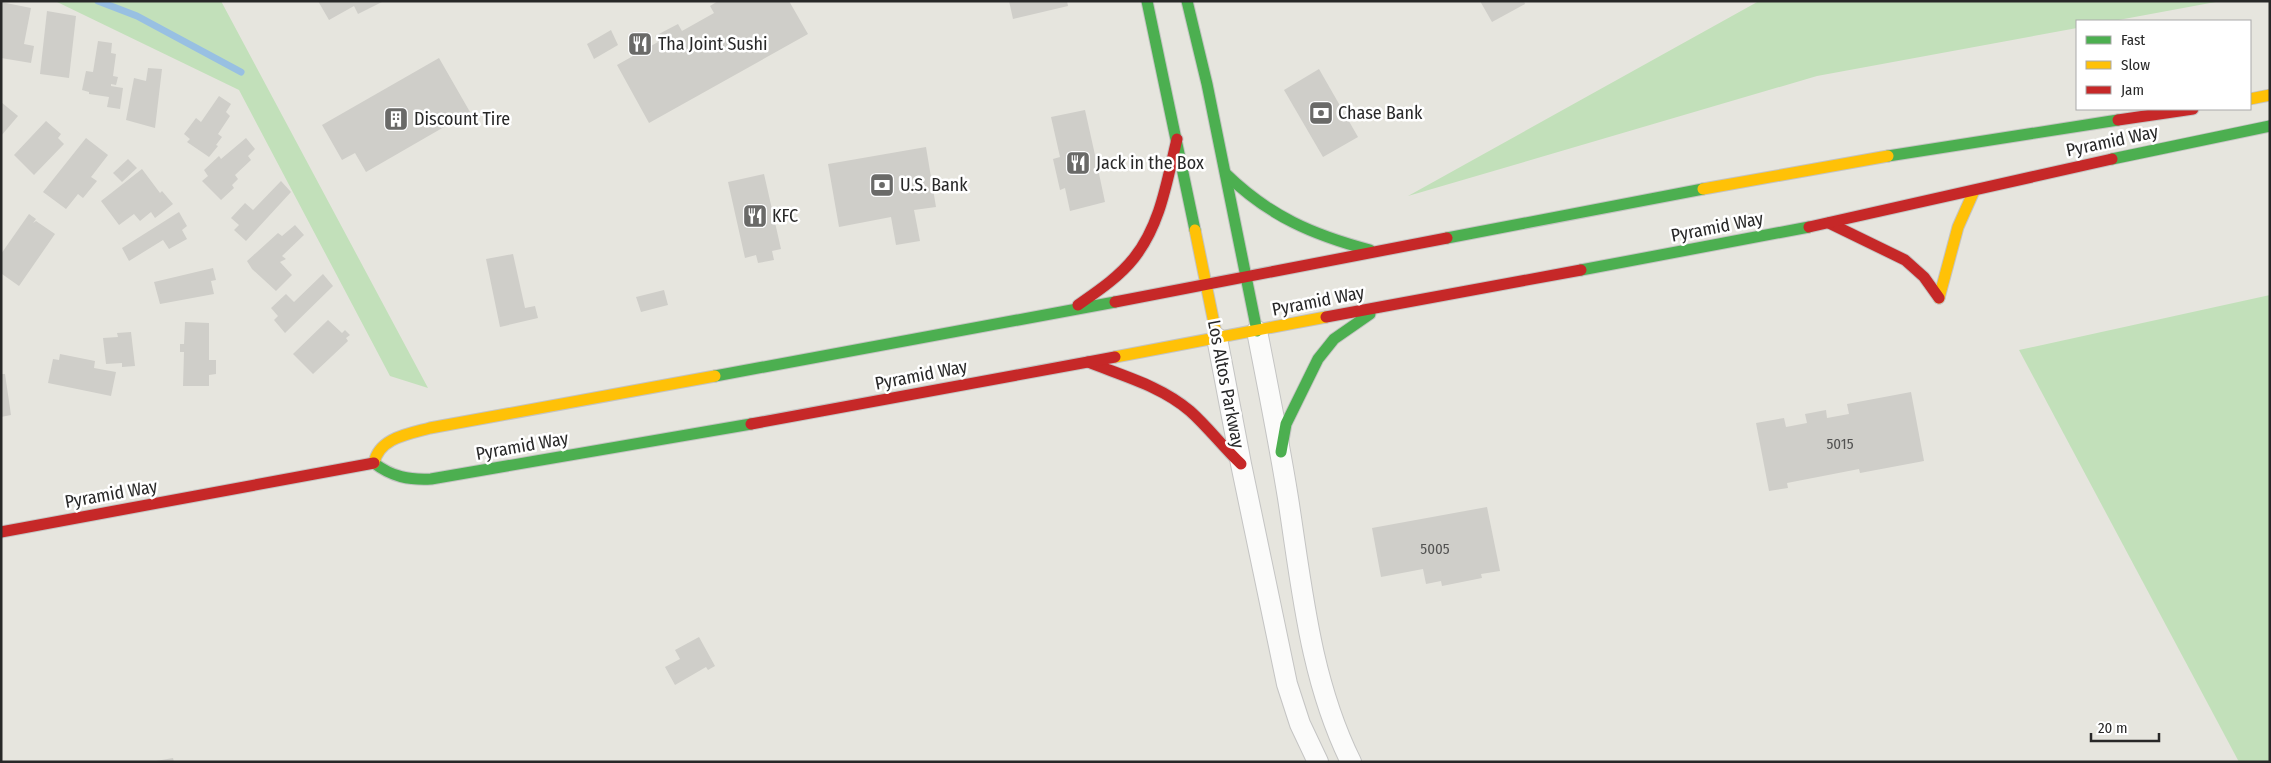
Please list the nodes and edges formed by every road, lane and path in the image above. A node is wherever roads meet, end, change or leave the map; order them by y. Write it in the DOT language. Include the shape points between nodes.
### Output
graph roads {
  1 [pos="1147,1"];
  2 [pos="1187,1"];
  3 [pos="2270,95"];
  4 [pos="2251,99"];
  5 [pos="2186,110"];
  6 [pos="2270,126"];
  7 [pos="1177,139"];
  8 [pos="1226,174"];
  9 [pos="1974,190"];
  10 [pos="1829,223"];
  11 [pos="1376,251"];
  12 [pos="1247,278"];
  13 [pos="1207,285"];
  14 [pos="1386,306"];
  15 [pos="1072,309"];
  16 [pos="1257,331"];
  17 [pos="1217,338"];
  18 [pos="1088,362"];
  19 [pos="1281,452"];
  20 [pos="374,463"];
  21 [pos="1241,464"];
  22 [pos="1,532"];
  23 [pos="1318,762"];
  24 [pos="1351,762"];
  1 -- 7 [label="main road, Los Altos Parkway"];
  2 -- 8 [label="main road"];
  3 -- 4 [label="main road"];
  5 -- 11 [label="main road, Pyramid Way" via="1911,152"];
  6 -- 9 [label="main road, Pyramid Way"];
  7 -- 13 [label="main road, Los Altos Parkway"];
  7 -- 15 [label="main road" via="1162,199 1147,238 1135,258"];
  8 -- 11 [label="main road" via="1258,204 1284,220"];
  8 -- 12 [label="main road"];
  9 -- 10 [label="main road, Pyramid Way"];
  9 -- 10 [label="main road" via="1958,227 1939,298 1924,277 1905,260"];
  10 -- 14 [label="main road, Pyramid Way"];
  11 -- 12 [label="main road, Pyramid Way"];
  12 -- 13 [label="main road, Pyramid Way"];
  12 -- 16 [label="main road"];
  13 -- 15 [label="main road, Pyramid Way"];
  13 -- 17 [label="main road, Los Altos Parkway"];
  14 -- 16 [label="main road, Pyramid Way"];
  14 -- 19 [label="main road" via="1353,324 1334,339 1318,359 1286,424"];
  15 -- 20 [label="main road, Pyramid Way" via="407,434 386,443 377,451"];
  16 -- 17 [label="main road, Pyramid Way"];
  16 -- 19 [label="street"];
  17 -- 18 [label="main road, Pyramid Way"];
  17 -- 21 [label="street, Los Altos Parkway"];
  18 -- 20 [label="main road, Pyramid Way" via="420,480 399,478 382,471"];
  18 -- 21 [label="main road" via="1169,395 1190,411"];
  19 -- 24 [label="street" via="1309,637 1322,689"];
  20 -- 22 [label="main road, Pyramid Way"];
  21 -- 23 [label="street, Los Altos Parkway" via="1287,684 1300,724"];
}
